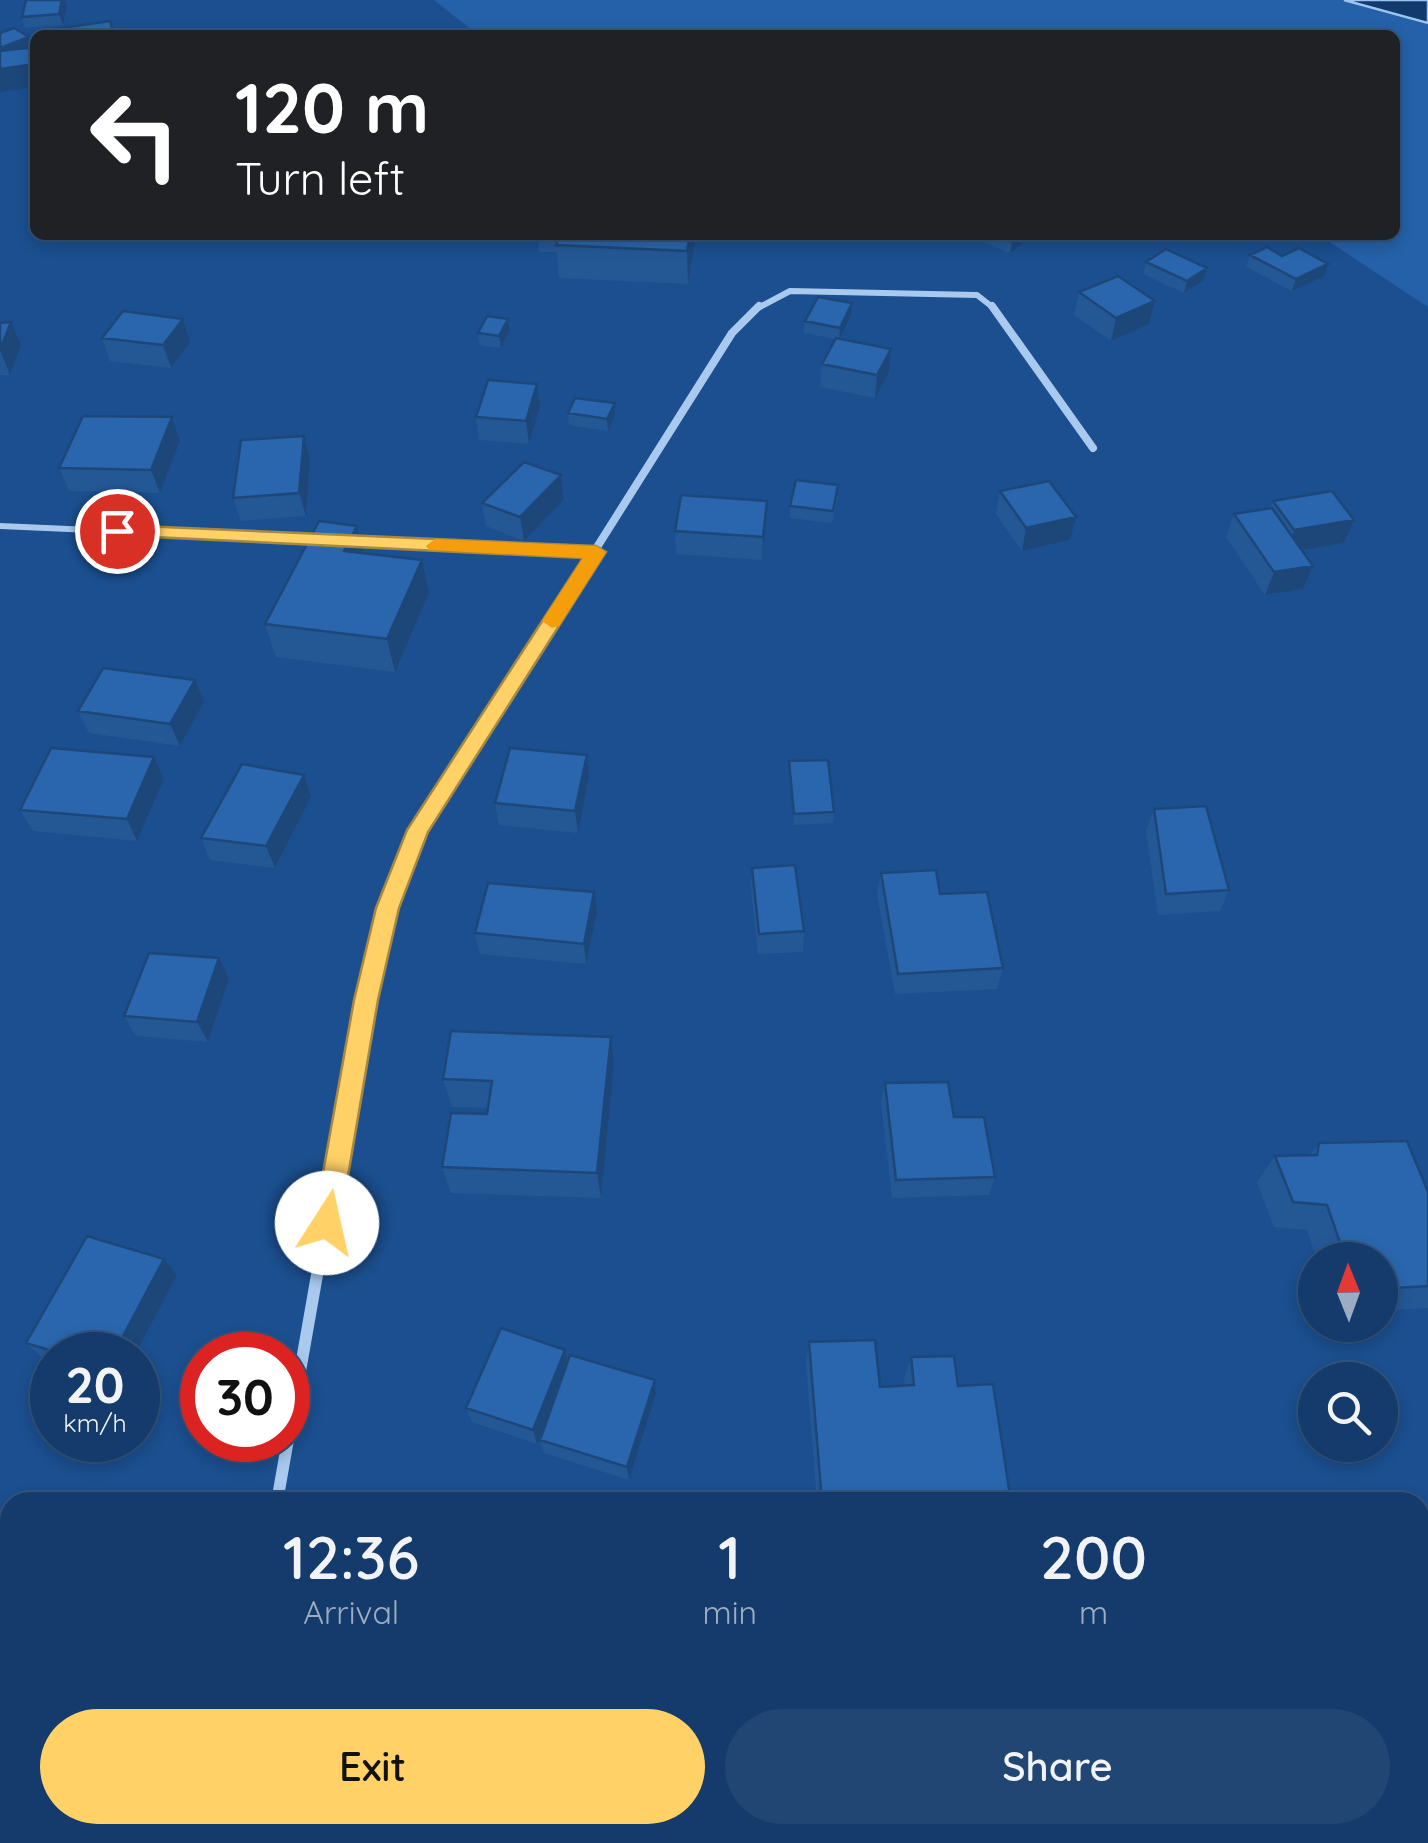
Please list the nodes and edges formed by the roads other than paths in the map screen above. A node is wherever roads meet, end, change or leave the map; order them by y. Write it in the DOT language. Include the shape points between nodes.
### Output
graph roads {
  1 [pos="1094,448"];
  2 [pos="0,526"];
  3 [pos="596,552"];
  4 [pos="279,1492"];
  1 -- 3 [label="street" via="998,311 976,296 790,291 762,302 732,332"];
  2 -- 3 [label="lane"];
  3 -- 4 [label="street" via="418,830 387,908"];
}
